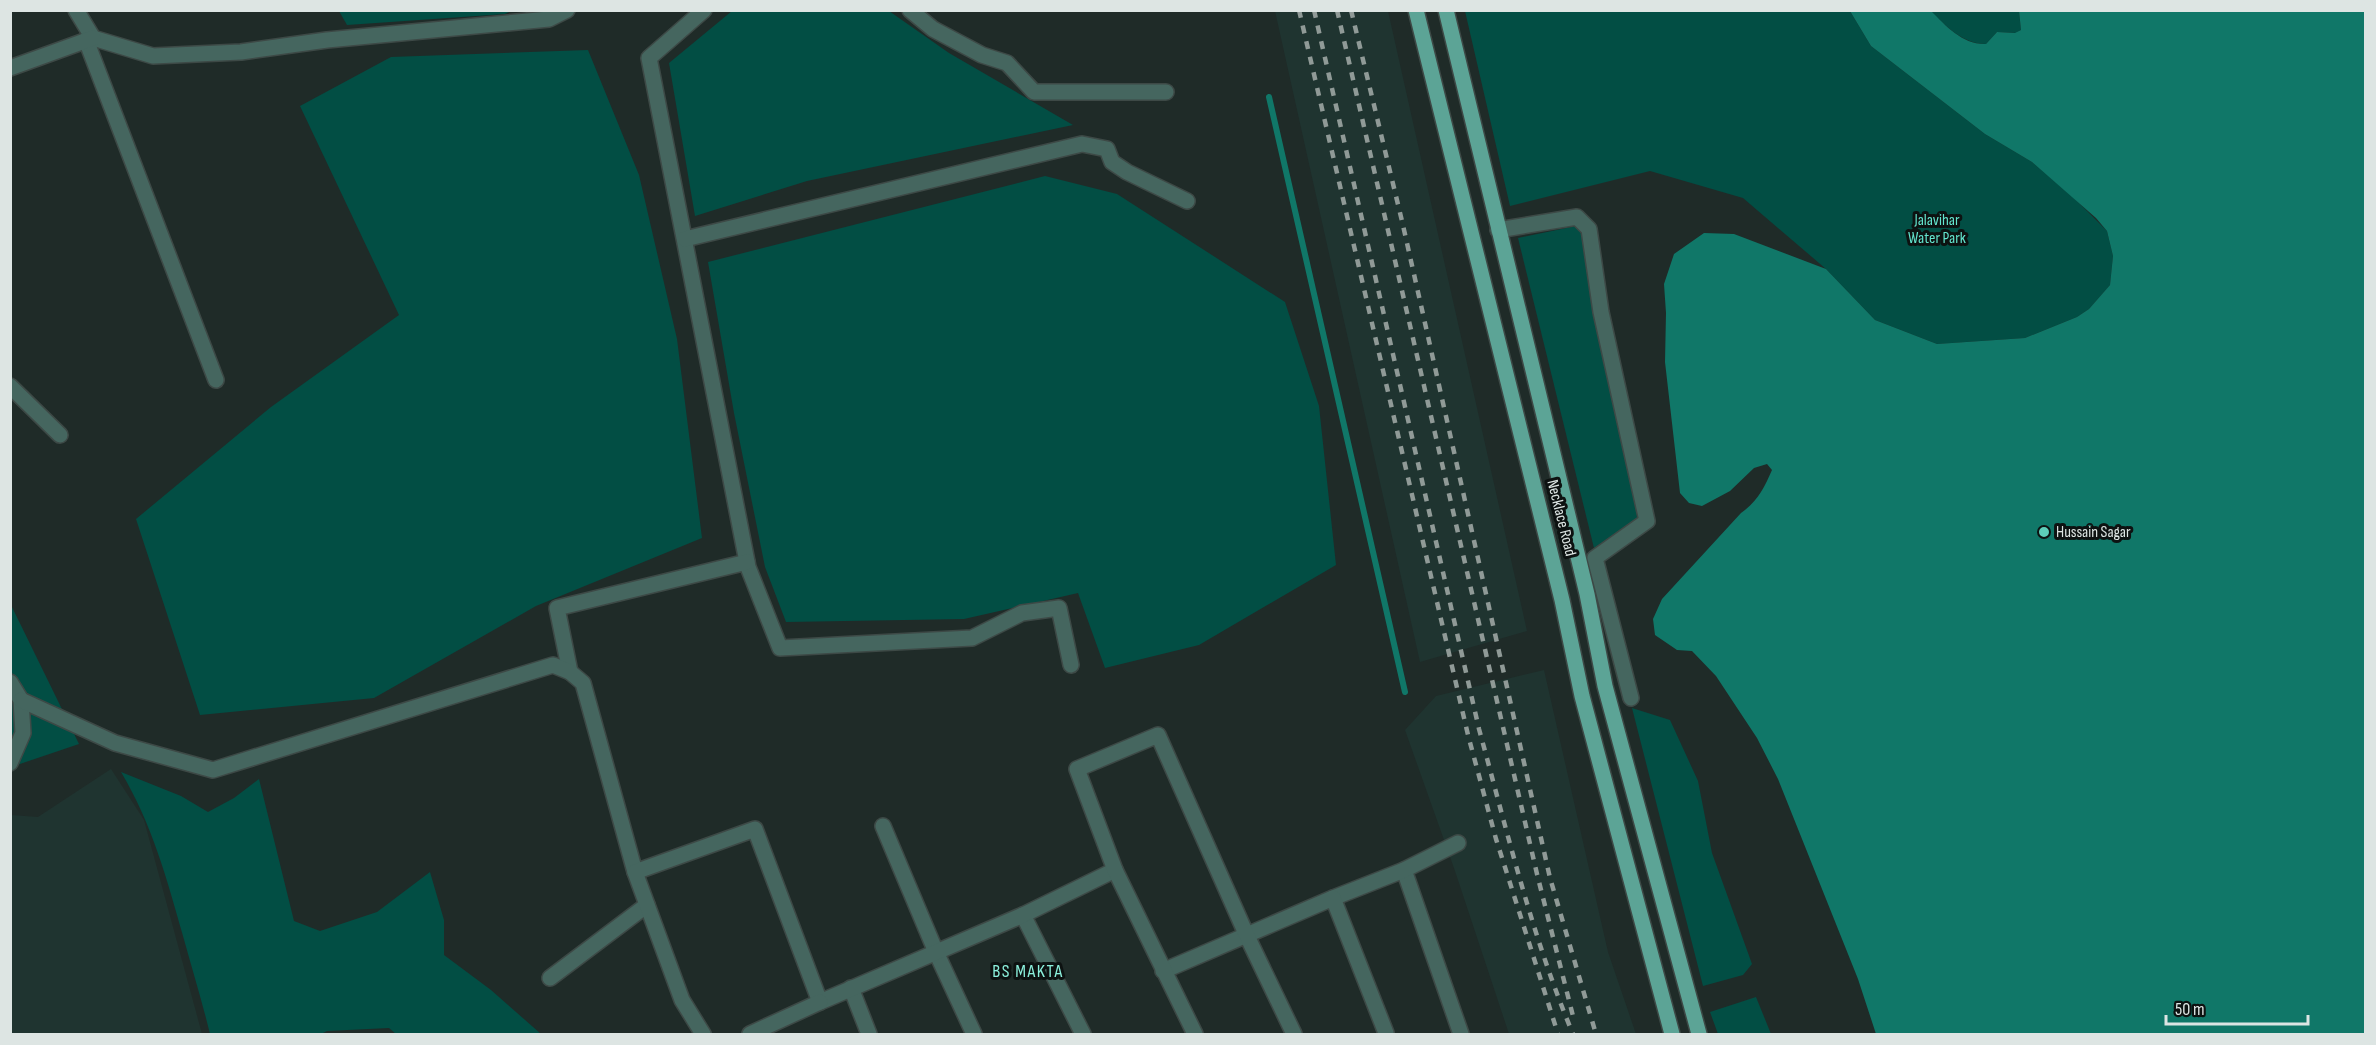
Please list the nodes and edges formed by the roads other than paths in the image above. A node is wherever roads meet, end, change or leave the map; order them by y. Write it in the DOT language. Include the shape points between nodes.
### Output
graph roads {
  1 [pos="76,10"];
  2 [pos="567,10"];
  3 [pos="704,10"];
  4 [pos="910,10"];
  5 [pos="1416,10"];
  6 [pos="1446,10"];
  7 [pos="90,39"];
  8 [pos="10,68"];
  9 [pos="1166,92"];
  10 [pos="1187,201"];
  11 [pos="1498,230"];
  12 [pos="685,239"];
  13 [pos="216,380"];
  14 [pos="10,386"];
  15 [pos="60,435"];
  16 [pos="747,562"];
  17 [pos="1071,665"];
  18 [pos="570,672"];
  19 [pos="10,682"];
  20 [pos="1631,698"];
  21 [pos="21,700"];
  22 [pos="10,763"];
  23 [pos="883,826"];
  24 [pos="1458,843"];
  25 [pos="1115,870"];
  26 [pos="1404,870"];
  27 [pos="635,872"];
  28 [pos="1333,898"];
  29 [pos="647,905"];
  30 [pos="1023,915"];
  31 [pos="1246,936"];
  32 [pos="936,952"];
  33 [pos="1163,971"];
  34 [pos="550,978"];
  35 [pos="850,988"];
  36 [pos="820,1002"];
  37 [pos="1386,1033"];
  38 [pos="703,1035"];
  39 [pos="750,1035"];
  40 [pos="869,1035"];
  41 [pos="974,1035"];
  42 [pos="1083,1035"];
  43 [pos="1195,1035"];
  44 [pos="1294,1035"];
  45 [pos="1461,1035"];
  46 [pos="1672,1035"];
  47 [pos="1699,1035"];
  1 -- 7 [label="street"];
  2 -- 7 [label="street" via="549,19 241,52 153,56"];
  3 -- 12 [label="street" via="649,58"];
  4 -- 9 [label="street" via="933,29 982,55 1007,63 1034,92"];
  5 -- 46 [label="main road, Necklace Road" via="1562,600 1582,696"];
  6 -- 11 [label="main road, Necklace Road"];
  7 -- 8 [label="street"];
  7 -- 13 [label="street"];
  10 -- 12 [label="street" via="1127,172 1112,162 1107,149 1082,144"];
  11 -- 20 [label="street" via="1577,217 1589,229 1601,312 1647,521 1595,558"];
  11 -- 47 [label="main road, Necklace Road" via="1587,594 1605,686"];
  12 -- 16 [label="street"];
  14 -- 15 [label="street"];
  16 -- 17 [label="street" via="780,648 972,638 1022,613 1059,608"];
  16 -- 18 [label="street" via="557,608"];
  18 -- 21 [label="street" via="553,665 213,770 116,742"];
  18 -- 27 [label="street" via="583,683"];
  19 -- 21 [label="street"];
  21 -- 22 [label="street" via="24,733"];
  23 -- 32 [label="street"];
  24 -- 26 [label="street"];
  25 -- 30 [label="street"];
  25 -- 31 [label="street" via="1077,769 1158,735"];
  25 -- 33 [label="street"];
  26 -- 28 [label="street"];
  26 -- 45 [label="street"];
  27 -- 29 [label="street"];
  27 -- 36 [label="street" via="755,830"];
  28 -- 31 [label="street"];
  28 -- 37 [label="street"];
  29 -- 34 [label="street"];
  29 -- 38 [label="street" via="682,1000"];
  30 -- 32 [label="street"];
  30 -- 42 [label="street"];
  31 -- 33 [label="street"];
  31 -- 44 [label="street"];
  32 -- 35 [label="street"];
  32 -- 41 [label="street"];
  33 -- 43 [label="street"];
  35 -- 36 [label="street"];
  35 -- 40 [label="street"];
  36 -- 39 [label="street"];
}
